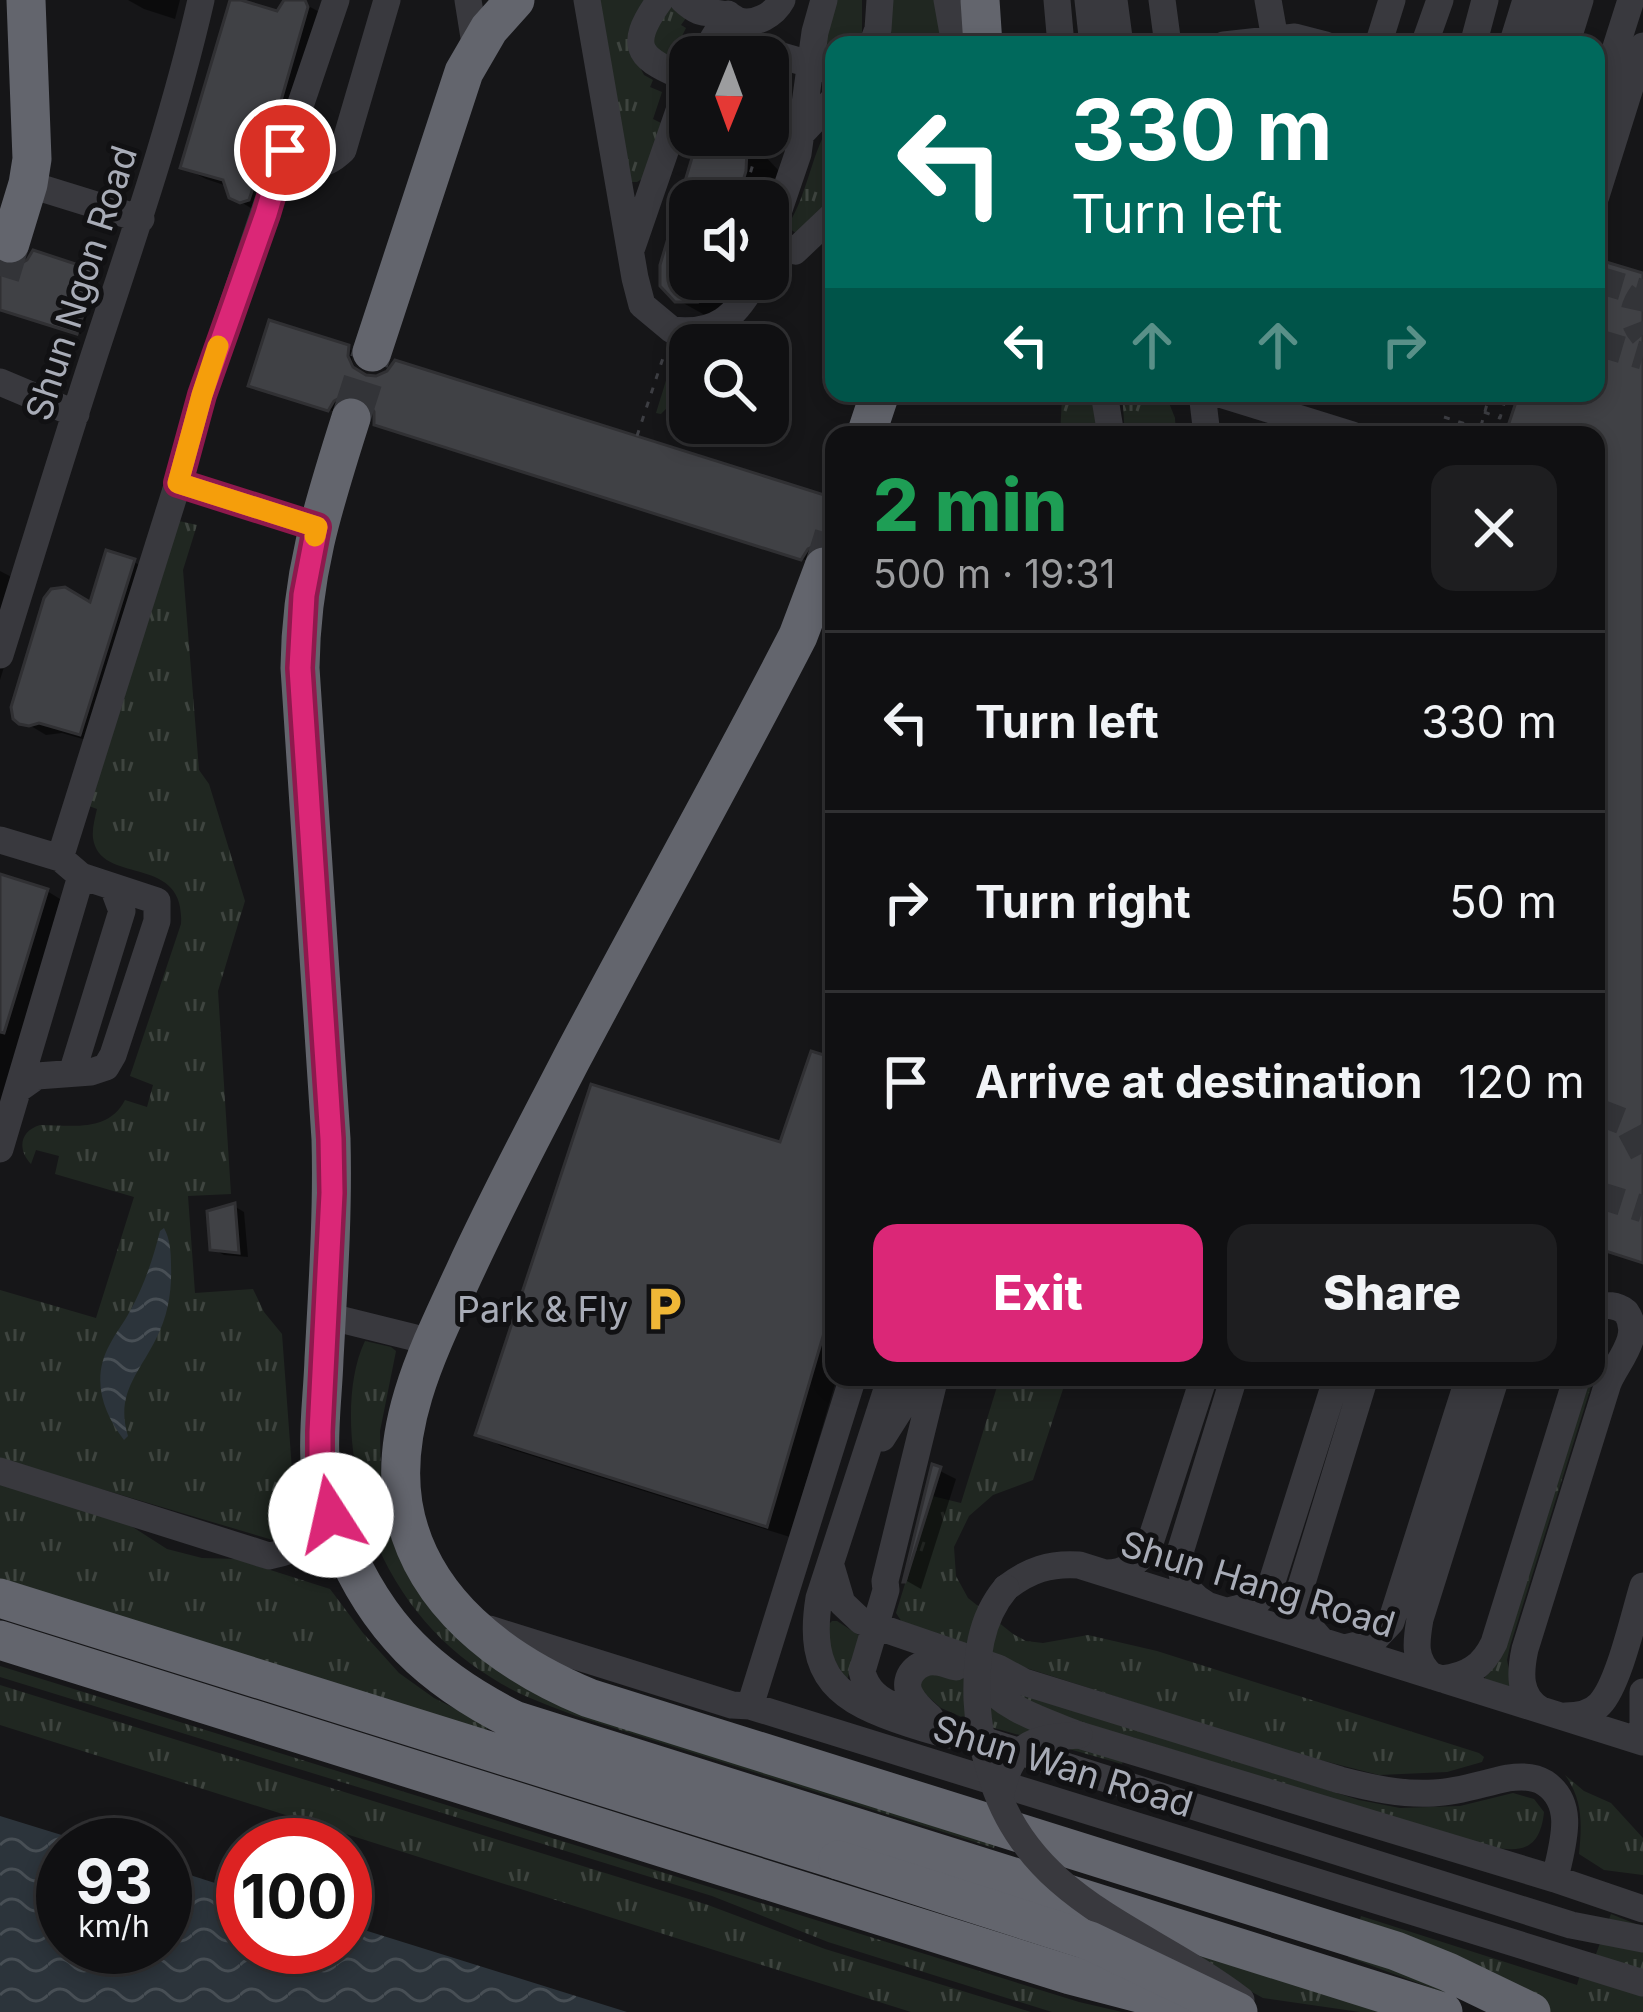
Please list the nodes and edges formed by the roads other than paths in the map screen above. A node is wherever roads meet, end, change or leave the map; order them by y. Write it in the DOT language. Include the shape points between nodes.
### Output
graph roads {
  1 [pos="26,0"];
  2 [pos="202,0"];
  3 [pos="336,0"];
  4 [pos="387,0"];
  5 [pos="586,0"];
  6 [pos="660,0"];
  7 [pos="683,0"];
  8 [pos="782,0"];
  9 [pos="824,0"];
  10 [pos="880,0"];
  11 [pos="947,0"];
  12 [pos="980,0"];
  13 [pos="1057,0"];
  14 [pos="1088,0"];
  15 [pos="1114,0"];
  16 [pos="1162,0"];
  17 [pos="1268,0"];
  18 [pos="1392,0"];
  19 [pos="1440,0"];
  20 [pos="1485,0"];
  21 [pos="1514,0"];
  22 [pos="1526,0"];
  23 [pos="1552,0"];
  24 [pos="1580,0"];
  25 [pos="1630,0"];
  26 [pos="726,13"];
  27 [pos="486,16"];
  28 [pos="875,36"];
  29 [pos="954,36"];
  30 [pos="982,36"];
  31 [pos="1060,36"];
  32 [pos="1093,36"];
  33 [pos="1119,36"];
  34 [pos="1167,36"];
  35 [pos="1273,36"];
  36 [pos="1381,36"];
  37 [pos="1428,36"];
  38 [pos="1475,36"];
  39 [pos="1510,36"];
  40 [pos="1512,36"];
  41 [pos="1541,36"];
  42 [pos="1569,36"];
  43 [pos="1643,46"];
  44 [pos="822,68"];
  45 [pos="669,71"];
  46 [pos="1605,81"];
  47 [pos="825,109"];
  48 [pos="789,116"];
  49 [pos="800,135"];
  50 [pos="669,141"];
  51 [pos="285,150"];
  52 [pos="1605,167"];
  53 [pos="789,180"];
  54 [pos="28,184"];
  55 [pos="140,219"];
  56 [pos="825,223"];
  57 [pos="10,243"];
  58 [pos="789,249"];
  59 [pos="631,250"];
  60 [pos="745,300"];
  61 [pos="372,352"];
  62 [pos="0,382"];
  63 [pos="1259,402"];
  64 [pos="76,414"];
  65 [pos="351,418"];
  66 [pos="1327,426"];
  67 [pos="178,483"];
  68 [pos="317,527"];
  69 [pos="824,567"];
  70 [pos="0,655"];
  71 [pos="0,840"];
  72 [pos="71,867"];
  73 [pos="20,1088"];
  74 [pos="0,1149"];
  75 [pos="1605,1305"];
  76 [pos="326,1316"];
  77 [pos="433,1342"];
  78 [pos="850,1386"];
  79 [pos="888,1386"];
  80 [pos="916,1386"];
  81 [pos="933,1386"];
  82 [pos="1201,1386"];
  83 [pos="1231,1386"];
  84 [pos="1334,1386"];
  85 [pos="1362,1386"];
  86 [pos="1465,1386"];
  87 [pos="1493,1386"];
  88 [pos="1574,1386"];
  89 [pos="862,1468"];
  90 [pos="0,1471"];
  91 [pos="331,1515"];
  92 [pos="830,1566"];
  93 [pos="1103,1573"];
  94 [pos="1643,1586"];
  95 [pos="0,1598"];
  96 [pos="1216,1608"];
  97 [pos="462,1618"];
  98 [pos="875,1626"];
  99 [pos="0,1640"];
  100 [pos="1333,1645"];
  101 [pos="977,1676"];
  102 [pos="1437,1678"];
  103 [pos="1024,1682"];
  104 [pos="1643,1692"];
  105 [pos="750,1706"];
  106 [pos="1548,1712"];
  107 [pos="930,1718"];
  108 [pos="1643,1724"];
  109 [pos="1079,1735"];
  110 [pos="973,1737"];
  111 [pos="1643,1742"];
  112 [pos="1000,1801"];
  113 [pos="1556,1880"];
  114 [pos="1643,1896"];
  115 [pos="1643,1909"];
  116 [pos="1643,1939"];
  117 [pos="1643,1983"];
  118 [pos="1238,2012"];
  119 [pos="1253,2012"];
  120 [pos="1443,2012"];
  121 [pos="1531,2012"];
  1 -- 54 [label="highway"];
  2 -- 55 [label="street, Shun Ngon Road"];
  3 -- 51 [label="street"];
  4 -- 51 [label="street" via="343,150 323,164"];
  5 -- 59 [label="street"];
  6 -- 45 [label="street" via="640,35 653,64"];
  7 -- 26 [label="street" via="698,13"];
  8 -- 26 [label="street" via="761,20"];
  9 -- 44 [label="street" via="814,32"];
  10 -- 28 [label="street"];
  11 -- 29 [label="street"];
  12 -- 30 [label="highway"];
  13 -- 31 [label="street"];
  14 -- 32 [label="street"];
  15 -- 33 [label="street"];
  16 -- 34 [label="street"];
  17 -- 35 [label="street"];
  18 -- 36 [label="street"];
  19 -- 37 [label="street"];
  20 -- 38 [label="street"];
  21 -- 39 [label="street"];
  22 -- 40 [label="street"];
  23 -- 41 [label="street"];
  24 -- 42 [label="street"];
  25 -- 46 [label="street"];
  26 -- 44 [label="street" via="737,43"];
  27 -- 61 [label="highway"];
  43 -- 52 [label="street"];
  44 -- 49 [label="street"];
  47 -- 49 [label="street"];
  48 -- 49 [label="street"];
  49 -- 53 [label="street"];
  50 -- 59 [label="street"];
  51 -- 67 [label="street"];
  54 -- 55 [label="street"];
  54 -- 57 [label="highway"];
  55 -- 64 [label="street, Shun Ngon Road"];
  56 -- 58 [label="street"];
  59 -- 60 [label="street" via="642,304 672,330 706,330"];
  62 -- 64 [label="street"];
  63 -- 66 [label="street"];
  64 -- 70 [label="street, Shun Ngon Road"];
  65 -- 68 [label="highway"];
  67 -- 68 [label="street"];
  67 -- 72 [label="street"];
  68 -- 76 [label="highway" via="300,668 331,1139"];
  69 -- 77 [label="highway" via="798,636 499,1197"];
  71 -- 72 [label="street"];
  72 -- 73 [label="street"];
  72 -- 73 [label="street" via="113,887 122,911 72,1073 37,1076"];
  73 -- 74 [label="street"];
  75 -- 106 [label="street" via="1625,1311 1636,1343 1608,1383 1525,1649 1524,1691"];
  76 -- 77 [label="street"];
  76 -- 91 [label="highway" via="320,1460"];
  77 -- 97 [label="highway" via="405,1428 403,1504 424,1564"];
  78 -- 105 [label="street"];
  79 -- 89 [label="street"];
  80 -- 89 [label="street"];
  81 -- 98 [label="street"];
  82 -- 93 [label="street" via="1150,1546 1125,1570"];
  83 -- 96 [label="street" via="1181,1549 1186,1586"];
  84 -- 96 [label="street" via="1270,1588 1247,1608"];
  85 -- 100 [label="street" via="1298,1596 1312,1633"];
  86 -- 100 [label="street" via="1391,1622 1373,1641"];
  87 -- 102 [label="street" via="1420,1618 1417,1653"];
  88 -- 102 [label="street" via="1494,1643 1476,1668"];
  89 -- 92 [label="street"];
  90 -- 91 [label="street" via="268,1556 291,1552"];
  91 -- 120 [label="highway" via="388,1626 447,1681 514,1720"];
  92 -- 98 [label="street" via="842,1603"];
  92 -- 110 [label="street" via="814,1625 832,1681 883,1715"];
  93 -- 96 [label="street, Shun Hang Road"];
  93 -- 101 [label="street, Shun Hang Road, bridge" via="1049,1565 1006,1588 987,1618"];
  94 -- 106 [label="street" via="1605,1697 1588,1713"];
  95 -- 118 [label="highway, bridge" via="1090,1941"];
  96 -- 100 [label="street, Shun Hang Road"];
  97 -- 105 [label="street, Shun Wan Road"];
  97 -- 121 [label="highway" via="518,1664 589,1698 1409,1956"];
  98 -- 103 [label="street"];
  98 -- 107 [label="street" via="864,1682 891,1706"];
  99 -- 119 [label="highway" via="1070,1976"];
  100 -- 102 [label="street, Shun Hang Road"];
  101 -- 109 [label="street, bridge" via="1007,1704"];
  101 -- 112 [label="street, Shun Hang Road, bridge" via="983,1751"];
  102 -- 106 [label="street, Shun Hang Road"];
  103 -- 107 [label="street" via="926,1663 907,1686"];
  103 -- 113 [label="street" via="1372,1788 1434,1793 1539,1780 1565,1810"];
  104 -- 108 [label="street"];
  105 -- 117 [label="street, Shun Wan Road"];
  106 -- 111 [label="street, Shun Hang Road"];
  107 -- 110 [label="street"];
  109 -- 112 [label="street, bridge" via="1025,1746 1010,1762"];
  109 -- 113 [label="street"];
  110 -- 116 [label="street" via="1571,1925"];
  112 -- 119 [label="street, Shun Hang Road, bridge" via="1024,1846 1068,1889 1206,1973"];
  113 -- 114 [label="street"];
  113 -- 115 [label="street"];
}
